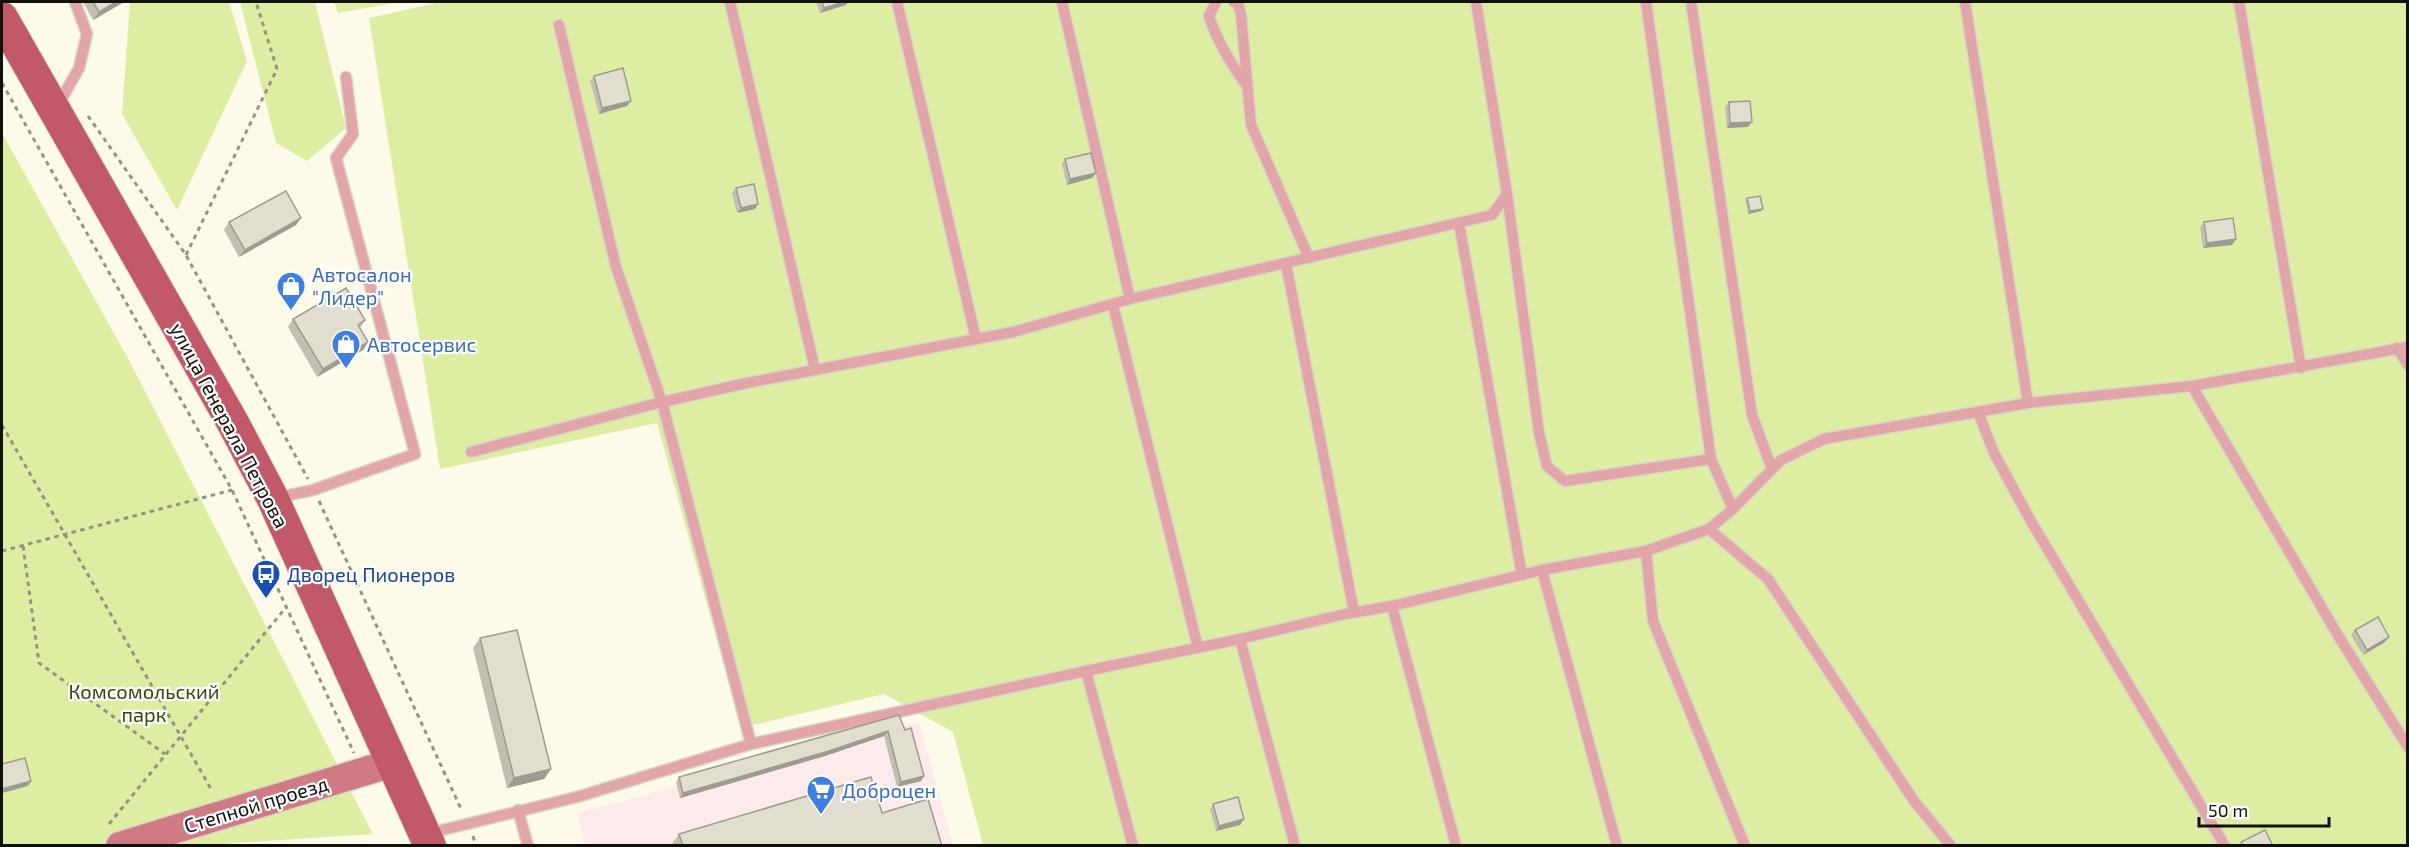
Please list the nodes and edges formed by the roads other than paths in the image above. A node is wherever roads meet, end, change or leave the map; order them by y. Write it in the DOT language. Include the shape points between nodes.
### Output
graph roads {
  1 [pos="75,2"];
  2 [pos="730,2"];
  3 [pos="897,2"];
  4 [pos="1062,2"];
  5 [pos="1216,2"];
  6 [pos="1234,2"];
  7 [pos="1476,2"];
  8 [pos="1646,2"];
  9 [pos="1691,2"];
  10 [pos="1965,2"];
  11 [pos="2239,2"];
  12 [pos="2,18"];
  13 [pos="559,25"];
  14 [pos="346,77"];
  15 [pos="1248,86"];
  16 [pos="55,112"];
  17 [pos="1507,194"];
  18 [pos="1459,223"];
  19 [pos="1310,258"];
  20 [pos="1286,264"];
  21 [pos="1130,300"];
  22 [pos="1113,305"];
  23 [pos="976,339"];
  24 [pos="2402,347"];
  25 [pos="2408,365"];
  26 [pos="2301,368"];
  27 [pos="815,370"];
  28 [pos="2192,386"];
  29 [pos="662,402"];
  30 [pos="2028,403"];
  31 [pos="1978,412"];
  32 [pos="471,452"];
  33 [pos="1711,459"];
  34 [pos="1772,470"];
  35 [pos="273,499"];
  36 [pos="1733,508"];
  37 [pos="1709,529"];
  38 [pos="1646,551"];
  39 [pos="1542,570"];
  40 [pos="1522,574"];
  41 [pos="1392,606"];
  42 [pos="1354,612"];
  43 [pos="1240,639"];
  44 [pos="1198,648"];
  45 [pos="1086,671"];
  46 [pos="751,744"];
  47 [pos="2408,747"];
  48 [pos="392,763"];
  49 [pos="518,810"];
  50 [pos="114,835"];
  51 [pos="428,840"];
  52 [pos="528,846"];
  53 [pos="1133,846"];
  54 [pos="1295,846"];
  55 [pos="1456,846"];
  56 [pos="1617,846"];
  57 [pos="1744,846"];
  58 [pos="1951,846"];
  59 [pos="2225,846"];
  1 -- 16 [label="lane" via="87,34 79,68"];
  2 -- 27 [label="lane"];
  3 -- 23 [label="lane"];
  4 -- 21 [label="lane"];
  5 -- 15 [label="lane" via="1209,16 1213,28 1228,59"];
  6 -- 15 [label="lane" via="1238,3 1241,15"];
  7 -- 17 [label="lane"];
  8 -- 33 [label="lane"];
  9 -- 34 [label="lane" via="1752,415"];
  10 -- 30 [label="lane"];
  11 -- 26 [label="lane"];
  12 -- 16 [label="main road, улица Генерала Петрова"];
  13 -- 29 [label="lane" via="616,267"];
  14 -- 35 [label="lane" via="352,134 336,158 415,454 313,490"];
  15 -- 19 [label="lane" via="1251,125"];
  16 -- 35 [label="main road, улица Генерала Петрова"];
  17 -- 18 [label="lane" via="1492,214"];
  17 -- 33 [label="lane" via="1539,433 1547,466 1565,481"];
  18 -- 19 [label="lane"];
  18 -- 40 [label="lane"];
  19 -- 20 [label="lane"];
  20 -- 21 [label="lane"];
  20 -- 42 [label="lane"];
  21 -- 22 [label="lane"];
  22 -- 23 [label="lane"];
  22 -- 44 [label="lane"];
  23 -- 27 [label="lane"];
  24 -- 25 [label="lane"];
  24 -- 26 [label="lane"];
  26 -- 28 [label="lane"];
  27 -- 29 [label="lane"];
  28 -- 30 [label="lane"];
  28 -- 47 [label="lane"];
  29 -- 32 [label="lane"];
  29 -- 46 [label="lane"];
  30 -- 31 [label="lane"];
  31 -- 34 [label="lane" via="1824,440 1781,460"];
  31 -- 59 [label="lane" via="1994,453 2032,523"];
  33 -- 36 [label="lane"];
  34 -- 36 [label="lane"];
  35 -- 48 [label="main road, улица Генерала Петрова"];
  36 -- 37 [label="lane"];
  37 -- 38 [label="lane"];
  37 -- 58 [label="lane" via="1767,579 1914,801"];
  38 -- 39 [label="lane"];
  38 -- 57 [label="lane" via="1653,621"];
  39 -- 40 [label="lane"];
  39 -- 56 [label="lane"];
  40 -- 41 [label="lane"];
  41 -- 42 [label="lane"];
  41 -- 55 [label="lane"];
  42 -- 43 [label="lane"];
  43 -- 44 [label="lane"];
  43 -- 54 [label="lane"];
  44 -- 45 [label="lane"];
  45 -- 46 [label="lane"];
  45 -- 53 [label="lane"];
  46 -- 49 [label="lane" via="578,797"];
  48 -- 50 [label="main road, Степной проезд"];
  48 -- 51 [label="main road, улица Генерала Петрова"];
  49 -- 51 [label="lane" via="468,823"];
  49 -- 52 [label="lane"];
}
